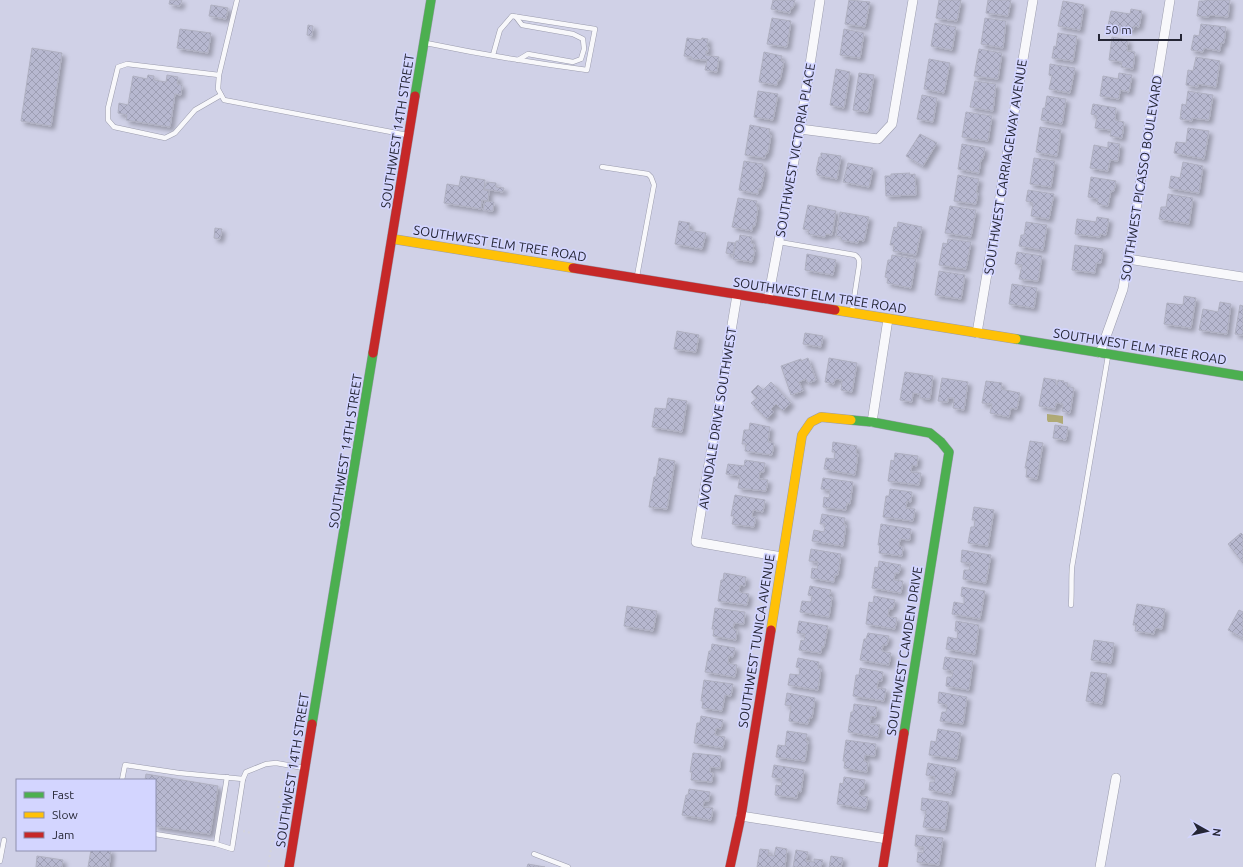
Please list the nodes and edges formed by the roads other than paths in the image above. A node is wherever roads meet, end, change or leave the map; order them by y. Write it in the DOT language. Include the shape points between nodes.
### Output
graph roads {
  1 [pos="237,0"];
  2 [pos="431,0"];
  3 [pos="820,0"];
  4 [pos="913,0"];
  5 [pos="1033,0"];
  6 [pos="1170,0"];
  7 [pos="516,17"];
  8 [pos="424,40"];
  9 [pos="493,55"];
  10 [pos="518,60"];
  11 [pos="219,75"];
  12 [pos="221,95"];
  13 [pos="800,128"];
  14 [pos="409,135"];
  15 [pos="602,167"];
  16 [pos="393,239"];
  17 [pos="778,242"];
  18 [pos="1128,259"];
  19 [pos="1243,277"];
  20 [pos="637,278"];
  21 [pos="737,295"];
  22 [pos="768,300"];
  23 [pos="852,313"];
  24 [pos="888,319"];
  25 [pos="978,333"];
  26 [pos="1104,354"];
  27 [pos="1243,376"];
  28 [pos="872,422"];
  29 [pos="782,557"];
  30 [pos="1071,605"];
  31 [pos="305,769"];
  32 [pos="227,777"];
  33 [pos="1116,778"];
  34 [pos="122,779"];
  35 [pos="243,779"];
  36 [pos="741,816"];
  37 [pos="156,834"];
  38 [pos="887,839"];
  39 [pos="4,840"];
  40 [pos="216,844"];
  41 [pos="534,854"];
  42 [pos="0,861"];
  43 [pos="289,867"];
  44 [pos="568,867"];
  45 [pos="730,867"];
  46 [pos="883,867"];
  47 [pos="1100,867"];
  1 -- 11 [label="lane"];
  2 -- 8 [label="street, SOUTHWEST 14TH STREET"];
  3 -- 13 [label="street, SOUTHWEST VICTORIA PLACE"];
  4 -- 13 [label="street" via="892,124 878,138"];
  5 -- 25 [label="street, SOUTHWEST CARRIAGEWAY AVENUE"];
  6 -- 18 [label="street, SOUTHWEST PICASSO BOULEVARD"];
  7 -- 9 [label="lane" via="512,16 500,30"];
  7 -- 10 [label="lane" via="522,25 573,34 583,39 584,49 581,59 573,62 528,54"];
  7 -- 10 [label="lane" via="595,29 587,70"];
  8 -- 9 [label="lane"];
  8 -- 14 [label="street, SOUTHWEST 14TH STREET"];
  9 -- 10 [label="lane"];
  11 -- 12 [label="lane" via="218,90"];
  11 -- 12 [label="lane" via="126,64 118,67 108,108 108,120 114,127 165,138 175,133 195,110"];
  12 -- 14 [label="lane" via="224,100 238,103"];
  13 -- 17 [label="street, SOUTHWEST VICTORIA PLACE"];
  14 -- 16 [label="street, SOUTHWEST 14TH STREET"];
  15 -- 20 [label="lane" via="648,174 654,185"];
  16 -- 20 [label="street, SOUTHWEST ELM TREE ROAD"];
  16 -- 31 [label="street, SOUTHWEST 14TH STREET"];
  17 -- 22 [label="street, SOUTHWEST VICTORIA PLACE"];
  17 -- 23 [label="lane" via="854,255 858,258 860,266"];
  18 -- 19 [label="street"];
  18 -- 26 [label="street, SOUTHWEST PICASSO BOULEVARD" via="1123,289"];
  20 -- 21 [label="street, SOUTHWEST ELM TREE ROAD"];
  21 -- 22 [label="street, SOUTHWEST ELM TREE ROAD"];
  21 -- 29 [label="street, AVONDALE DRIVE SOUTHWEST" via="696,542"];
  22 -- 23 [label="street, SOUTHWEST ELM TREE ROAD"];
  23 -- 24 [label="street, SOUTHWEST ELM TREE ROAD"];
  24 -- 25 [label="street, SOUTHWEST ELM TREE ROAD"];
  24 -- 28 [label="street"];
  25 -- 26 [label="street, SOUTHWEST ELM TREE ROAD"];
  26 -- 27 [label="street, SOUTHWEST ELM TREE ROAD"];
  26 -- 30 [label="lane" via="1072,567"];
  28 -- 29 [label="street, SOUTHWEST TUNICA AVENUE" via="821,417 811,422 802,435"];
  28 -- 38 [label="street, SOUTHWEST CAMDEN DRIVE" via="930,433 949,452"];
  29 -- 36 [label="street, SOUTHWEST TUNICA AVENUE"];
  31 -- 35 [label="lane" via="276,763 266,764 246,772"];
  31 -- 43 [label="street, SOUTHWEST 14TH STREET"];
  32 -- 34 [label="lane" via="125,765"];
  32 -- 35 [label="lane"];
  32 -- 40 [label="lane"];
  33 -- 47 [label="street"];
  35 -- 40 [label="lane" via="232,849"];
  36 -- 38 [label="street"];
  36 -- 45 [label="street, SOUTHWEST TUNICA AVENUE"];
  37 -- 40 [label="lane"];
  38 -- 46 [label="street, SOUTHWEST CAMDEN DRIVE"];
  39 -- 42 [label="lane"];
  41 -- 44 [label="lane"];
}
